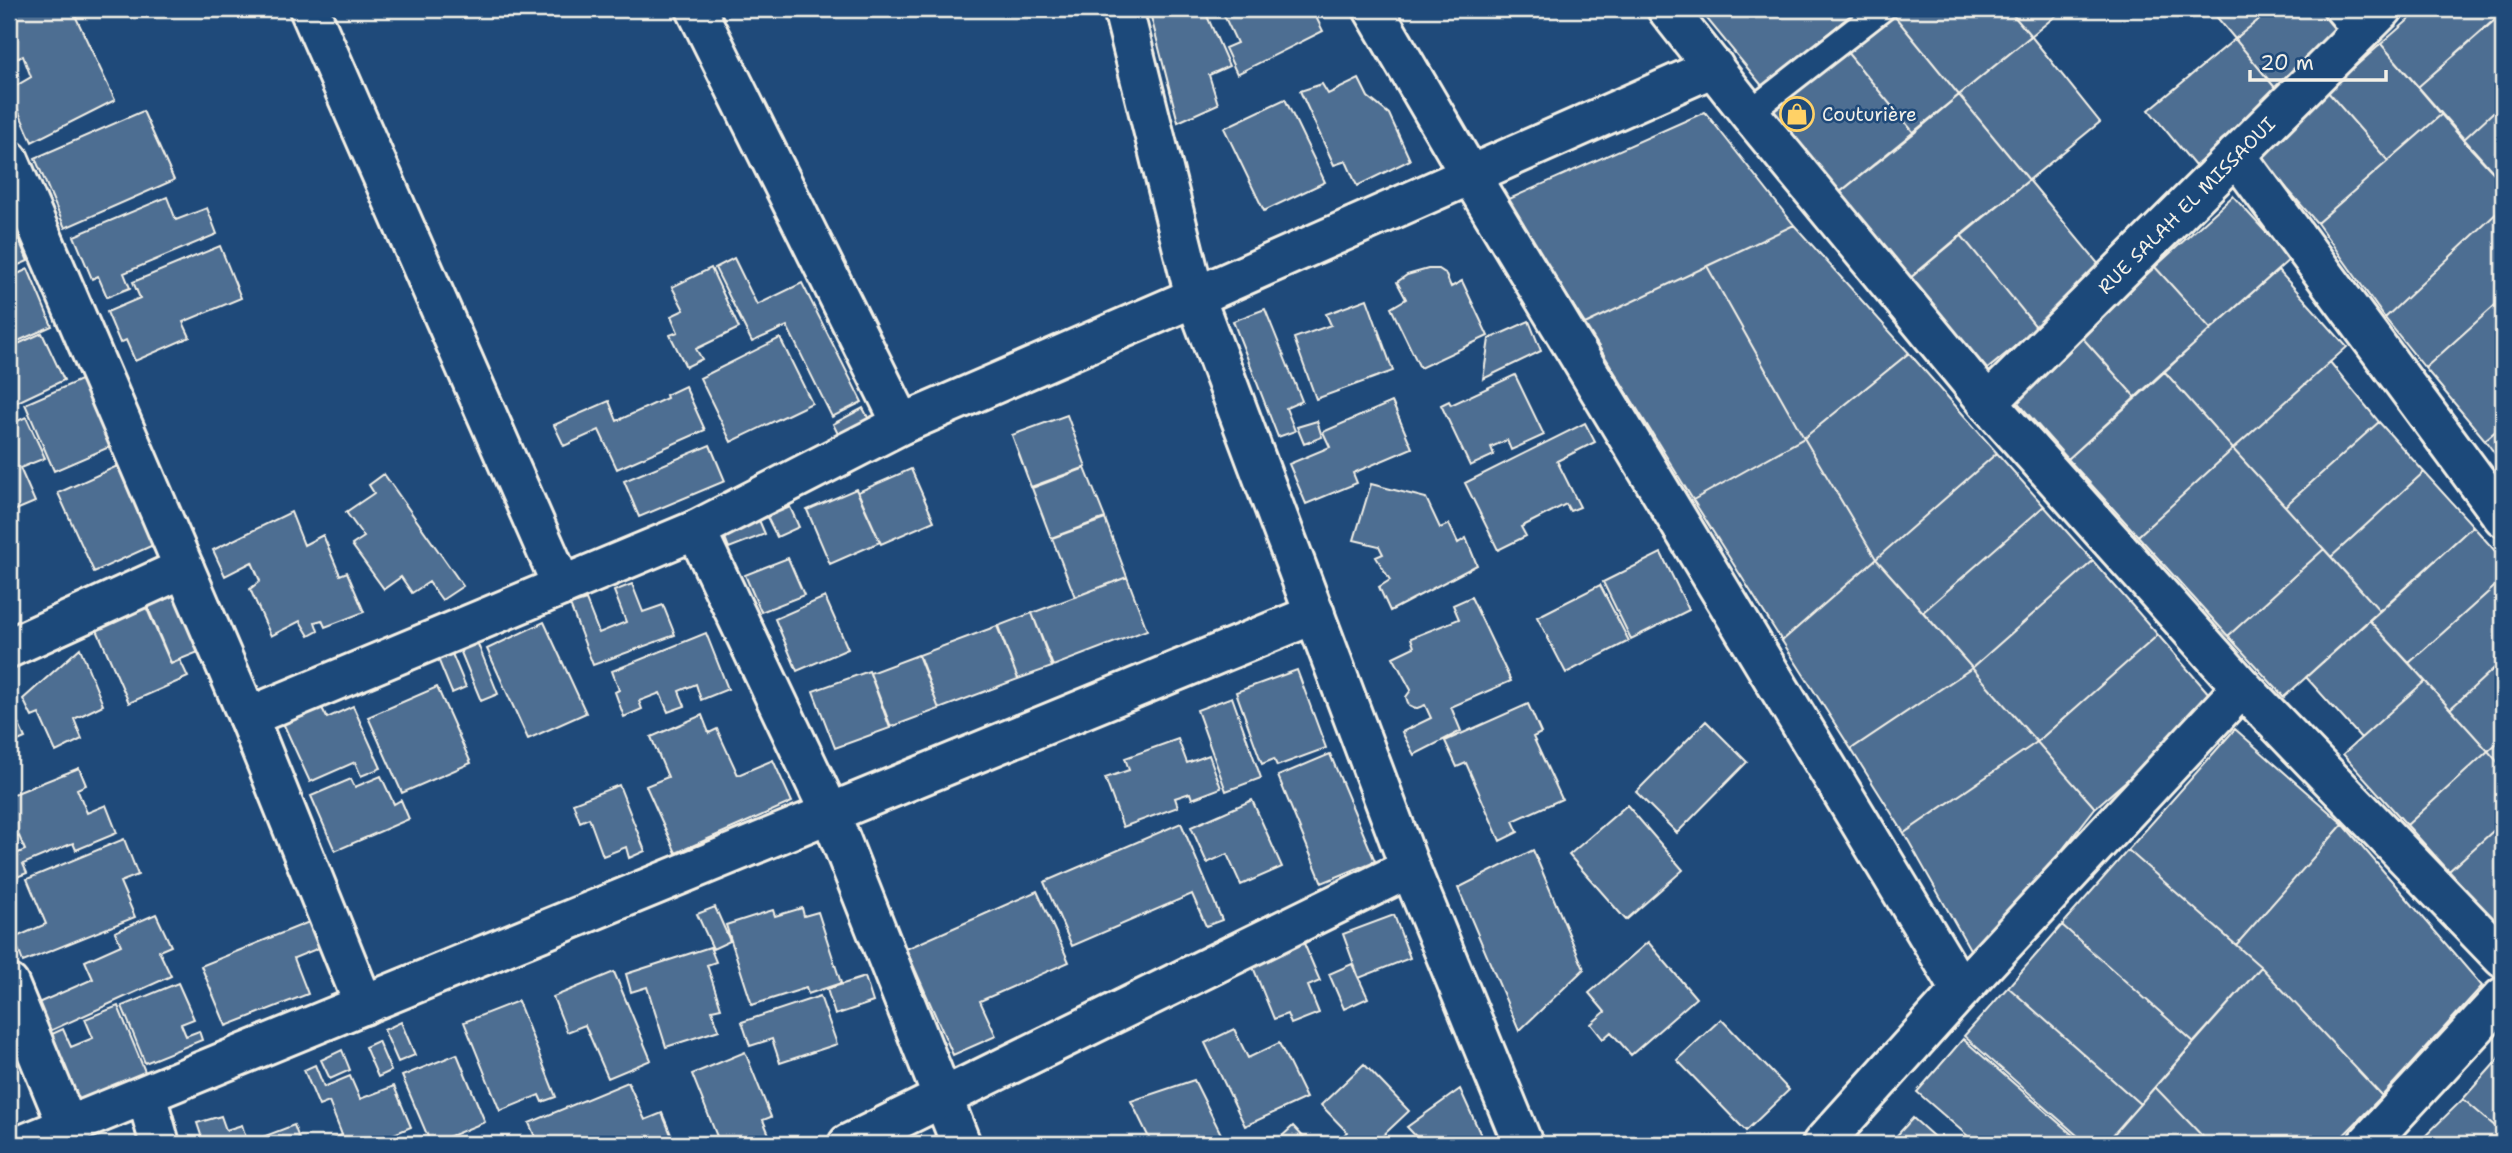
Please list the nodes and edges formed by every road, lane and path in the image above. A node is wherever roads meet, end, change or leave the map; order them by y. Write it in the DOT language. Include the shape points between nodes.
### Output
graph roads {
  1 [pos="309,9"];
  2 [pos="696,9"];
  3 [pos="1123,9"];
  4 [pos="1373,9"];
  5 [pos="1667,9"];
  6 [pos="1882,9"];
  7 [pos="2359,18"];
  8 [pos="1714,67"];
  9 [pos="1749,113"];
  10 [pos="2236,155"];
  11 [pos="9,160"];
  12 [pos="1470,175"];
  13 [pos="1195,298"];
  14 [pos="1988,403"];
  15 [pos="902,424"];
  16 [pos="2503,517"];
  17 [pos="696,530"];
  18 [pos="184,568"];
  19 [pos="562,586"];
  20 [pos="1315,614"];
  21 [pos="9,648"];
  22 [pos="2242,687"];
  23 [pos="248,717"];
  24 [pos="830,813"];
  25 [pos="1410,868"];
  26 [pos="2503,958"];
  27 [pos="9,984"];
  28 [pos="1961,990"];
  29 [pos="2503,997"];
  30 [pos="363,1005"];
  31 [pos="146,1095"];
  32 [pos="942,1098"];
  33 [pos="68,1127"];
  34 [pos="23,1144"];
  35 [pos="160,1144"];
  36 [pos="848,1144"];
  37 [pos="961,1144"];
  38 [pos="1523,1144"];
  39 [pos="1822,1144"];
  40 [pos="2367,1144"];
  1 -- 19 [label="street"];
  2 -- 15 [label="street"];
  3 -- 13 [label="street"];
  4 -- 12 [label="street"];
  5 -- 8 [label="street"];
  6 -- 9 [label="lane"];
  7 -- 10 [label="street, RUE SALAH EL MISSAOUI"];
  8 -- 9 [label="street"];
  8 -- 12 [label="street"];
  9 -- 14 [label="street"];
  10 -- 14 [label="street, RUE SALAH EL MISSAOUI"];
  10 -- 16 [label="street"];
  11 -- 18 [label="street"];
  12 -- 13 [label="street"];
  12 -- 28 [label="street"];
  13 -- 15 [label="street"];
  13 -- 20 [label="street"];
  14 -- 22 [label="street"];
  15 -- 17 [label="street"];
  17 -- 19 [label="street"];
  17 -- 24 [label="street"];
  18 -- 21 [label="street"];
  18 -- 23 [label="street"];
  19 -- 23 [label="street"];
  20 -- 24 [label="street"];
  20 -- 25 [label="street"];
  22 -- 26 [label="street"];
  22 -- 28 [label="street"];
  23 -- 30 [label="street"];
  24 -- 30 [label="street"];
  24 -- 32 [label="street"];
  25 -- 32 [label="street"];
  25 -- 38 [label="street"];
  27 -- 33 [label="street"];
  28 -- 39 [label="street"];
  29 -- 40 [label="street"];
  30 -- 31 [label="street"];
  31 -- 33 [label="street"];
  31 -- 35 [label="street"];
  32 -- 36 [label="street"];
  32 -- 37 [label="street"];
  33 -- 34 [label="street"];
}
